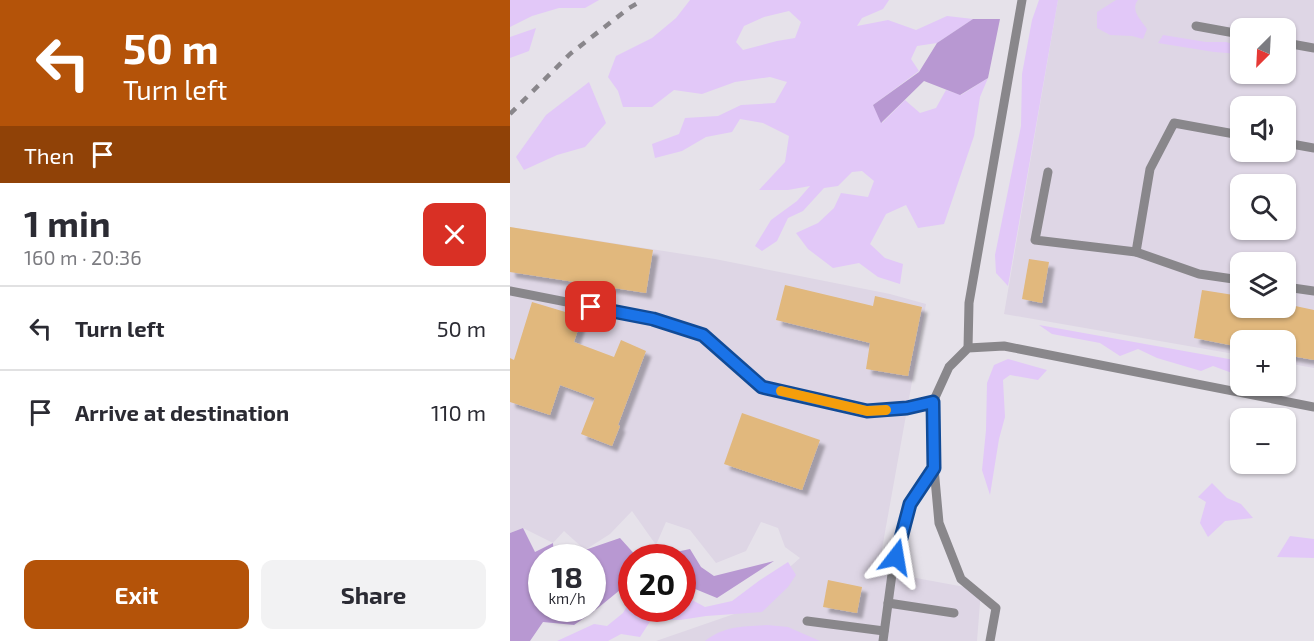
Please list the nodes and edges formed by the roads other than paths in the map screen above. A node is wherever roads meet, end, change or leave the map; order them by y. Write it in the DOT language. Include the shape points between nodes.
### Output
graph roads {
  1 [pos="1022,0"];
  2 [pos="1196,26"];
  3 [pos="1230,32"];
  4 [pos="1296,45"];
  5 [pos="1314,48"];
  6 [pos="1230,133"];
  7 [pos="1296,145"];
  8 [pos="1314,148"];
  9 [pos="1048,172"];
  10 [pos="1136,252"];
  11 [pos="1230,279"];
  12 [pos="1296,288"];
  13 [pos="510,291"];
  14 [pos="1314,291"];
  15 [pos="968,348"];
  16 [pos="933,402"];
  17 [pos="1314,407"];
  18 [pos="934,468"];
  19 [pos="888,603"];
  20 [pos="954,613"];
  21 [pos="807,621"];
  22 [pos="883,636"];
  23 [pos="990,641"];
  1 -- 15 [label="lane" via="969,303"];
  2 -- 3 [label="lane"];
  4 -- 5 [label="lane"];
  6 -- 10 [label="lane" via="1174,123 1150,169"];
  7 -- 8 [label="lane"];
  9 -- 10 [label="lane" via="1035,240"];
  10 -- 11 [label="lane" via="1199,274"];
  12 -- 14 [label="lane"];
  13 -- 16 [label="lane" via="653,319 703,335 762,387 867,411"];
  15 -- 16 [label="lane" via="949,367"];
  15 -- 17 [label="lane" via="1004,346"];
  16 -- 18 [label="lane"];
  18 -- 19 [label="lane" via="910,504"];
  18 -- 23 [label="lane" via="939,523 961,579 996,608"];
  19 -- 20 [label="lane"];
  19 -- 22 [label="lane"];
  21 -- 22 [label="lane"];
}
